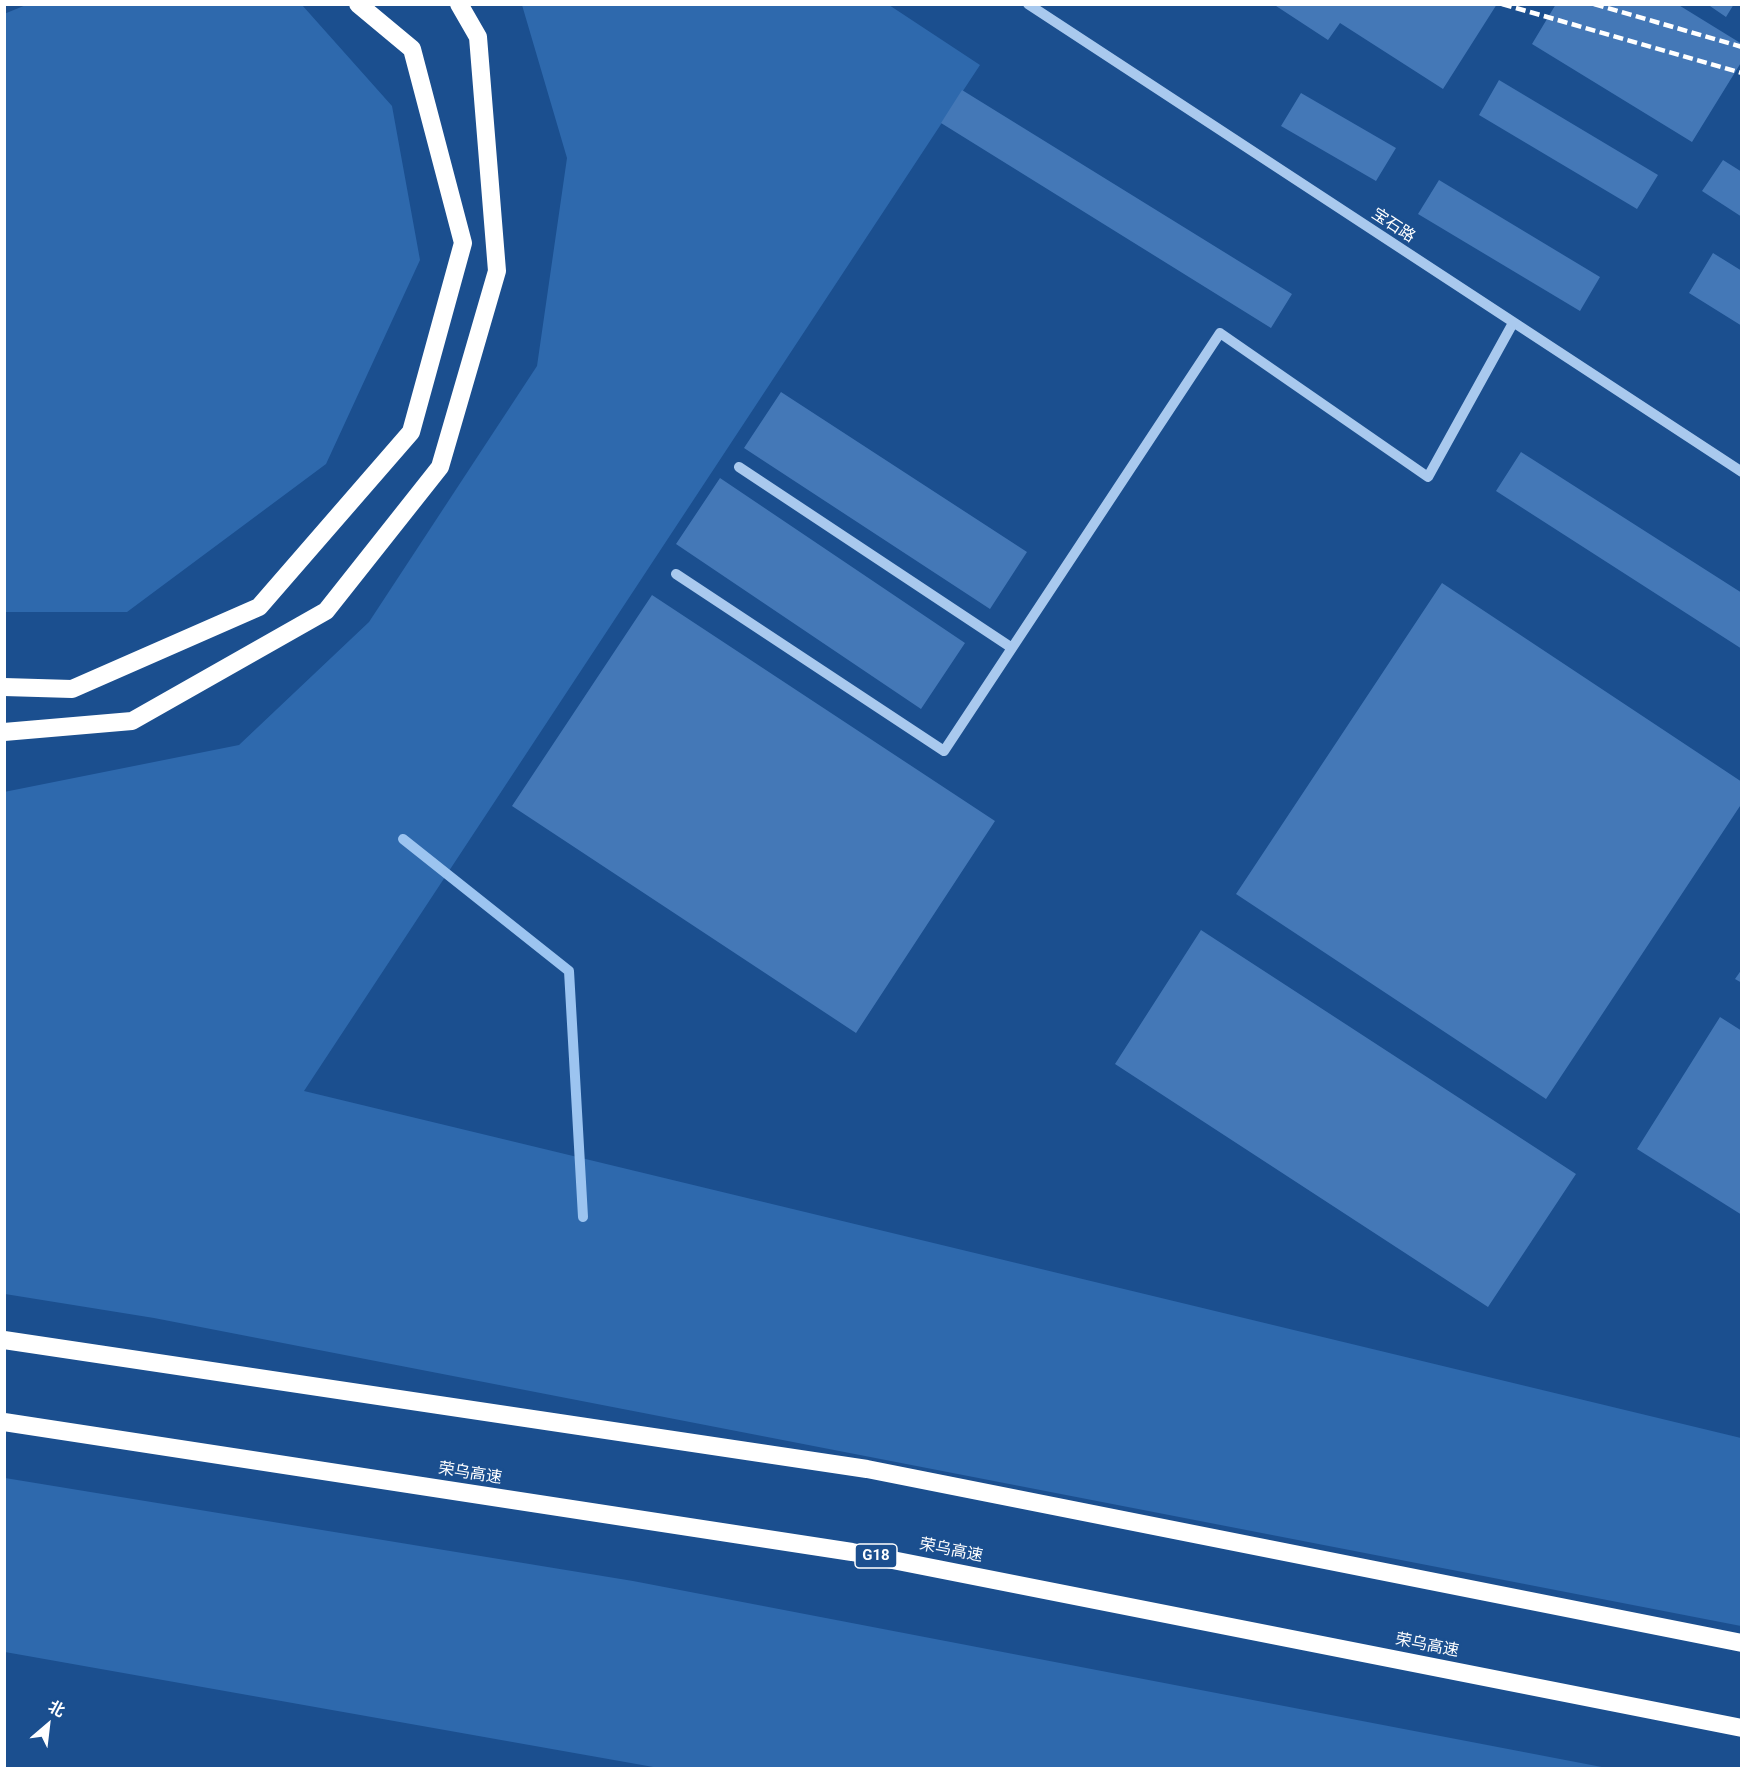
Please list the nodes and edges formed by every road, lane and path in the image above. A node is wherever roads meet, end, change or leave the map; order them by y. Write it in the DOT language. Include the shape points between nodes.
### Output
graph roads {
  1 [pos="358,4"];
  2 [pos="459,4"];
  3 [pos="1028,4"];
  4 [pos="1513,322"];
  5 [pos="739,467"];
  6 [pos="1742,472"];
  7 [pos="676,574"];
  8 [pos="1012,648"];
  9 [pos="4,687"];
  10 [pos="4,732"];
  11 [pos="4,1340"];
  12 [pos="4,1422"];
  13 [pos="1742,1643"];
  14 [pos="1742,1728"];
  1 -- 9 [label="highway" via="412,49 463,243 411,432 259,607 72,689"];
  2 -- 10 [label="highway" via="478,37 497,271 440,467 326,610 132,721"];
  3 -- 4 [label="street, 宝石路"];
  4 -- 6 [label="street, 宝石路"];
  4 -- 8 [label="street" via="1428,477 1220,333"];
  5 -- 8 [label="street"];
  7 -- 8 [label="street" via="944,751"];
  11 -- 13 [label="highway" via="867,1469"];
  12 -- 14 [label="highway, 荣乌高速 / G18" via="852,1552"];
}
